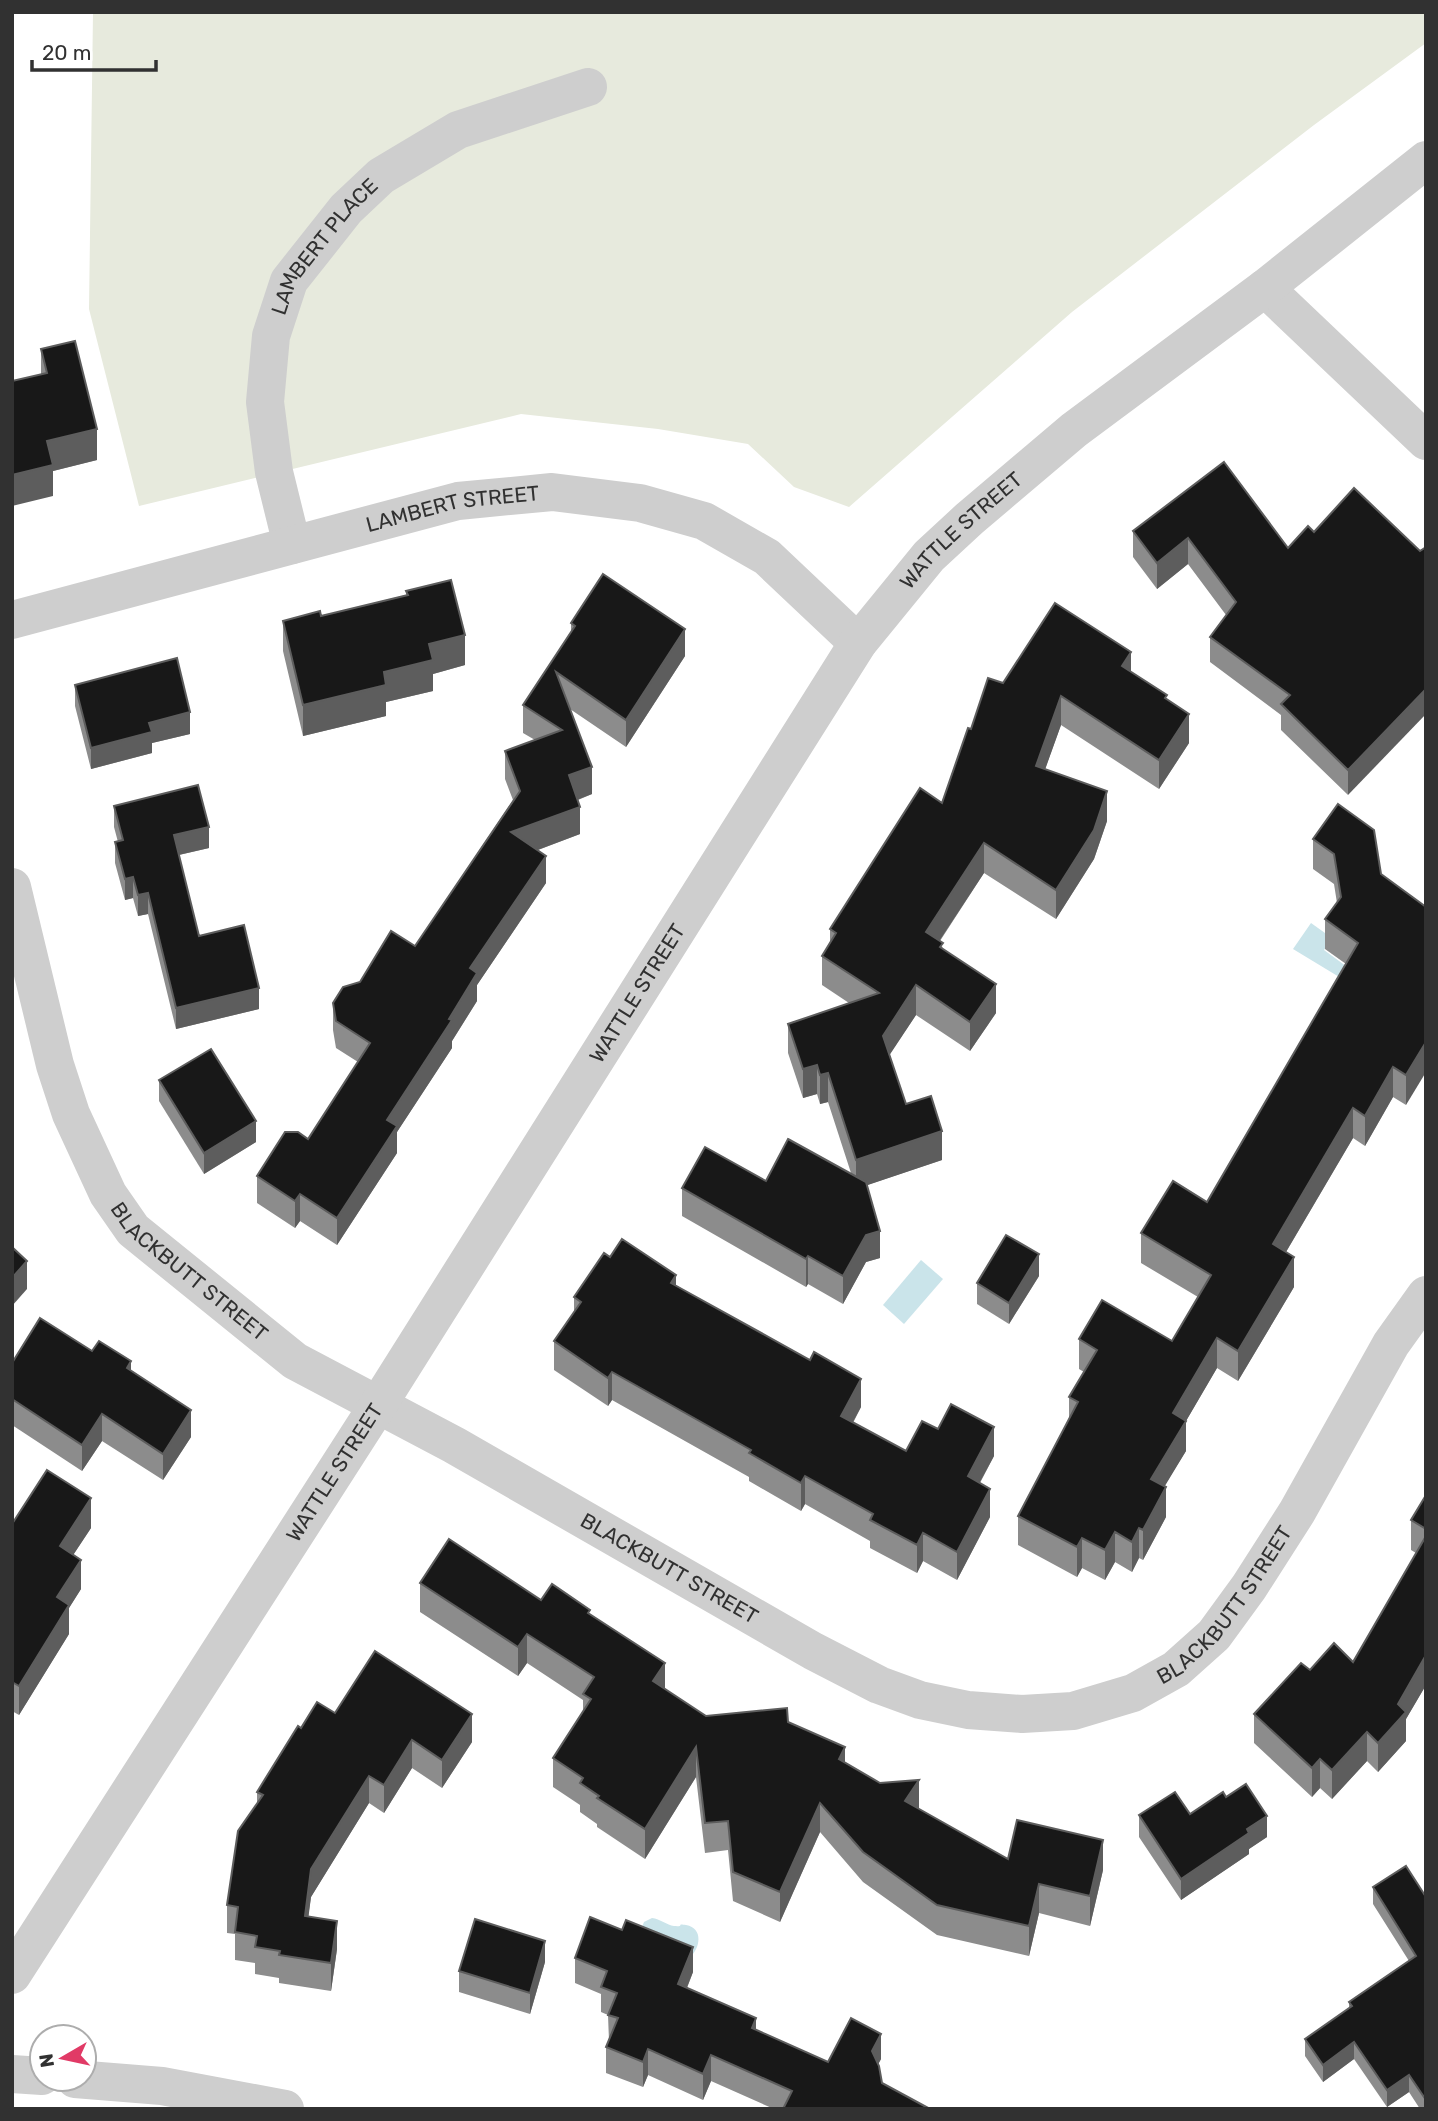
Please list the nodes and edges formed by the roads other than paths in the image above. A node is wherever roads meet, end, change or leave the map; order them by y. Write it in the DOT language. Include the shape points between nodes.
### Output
graph roads {
  1 [pos="588,87"];
  2 [pos="1426,160"];
  3 [pos="1265,288"];
  4 [pos="1426,441"];
  5 [pos="292,545"];
  6 [pos="12,620"];
  7 [pos="858,643"];
  8 [pos="12,887"];
  9 [pos="1426,1295"];
  10 [pos="378,1405"];
  11 [pos="12,1975"];
  12 [pos="98,2081"];
  13 [pos="285,2109"];
  1 -- 5 [label="street, LAMBERT PLACE" via="458,130 381,176 346,209 289,281 271,336 265,402 274,472"];
  2 -- 3 [label="street, WATTLE STREET"];
  3 -- 4 [label="street"];
  3 -- 7 [label="street, WATTLE STREET" via="1074,430 969,519 929,556"];
  5 -- 6 [label="street, LAMBERT STREET"];
  5 -- 7 [label="street, LAMBERT STREET" via="458,501 552,492 640,503 704,521 767,557"];
  7 -- 10 [label="street, WATTLE STREET"];
  8 -- 10 [label="street, BLACKBUTT STREET" via="71,1114 108,1194 133,1230 295,1361"];
  9 -- 10 [label="street, BLACKBUTT STREET" via="1391,1344 1297,1512 1214,1635 1176,1669 1133,1693 1073,1711 968,1710 879,1685"];
  10 -- 11 [label="street, WATTLE STREET"];
  12 -- 13 [label="street" via="162,2086"];
}
